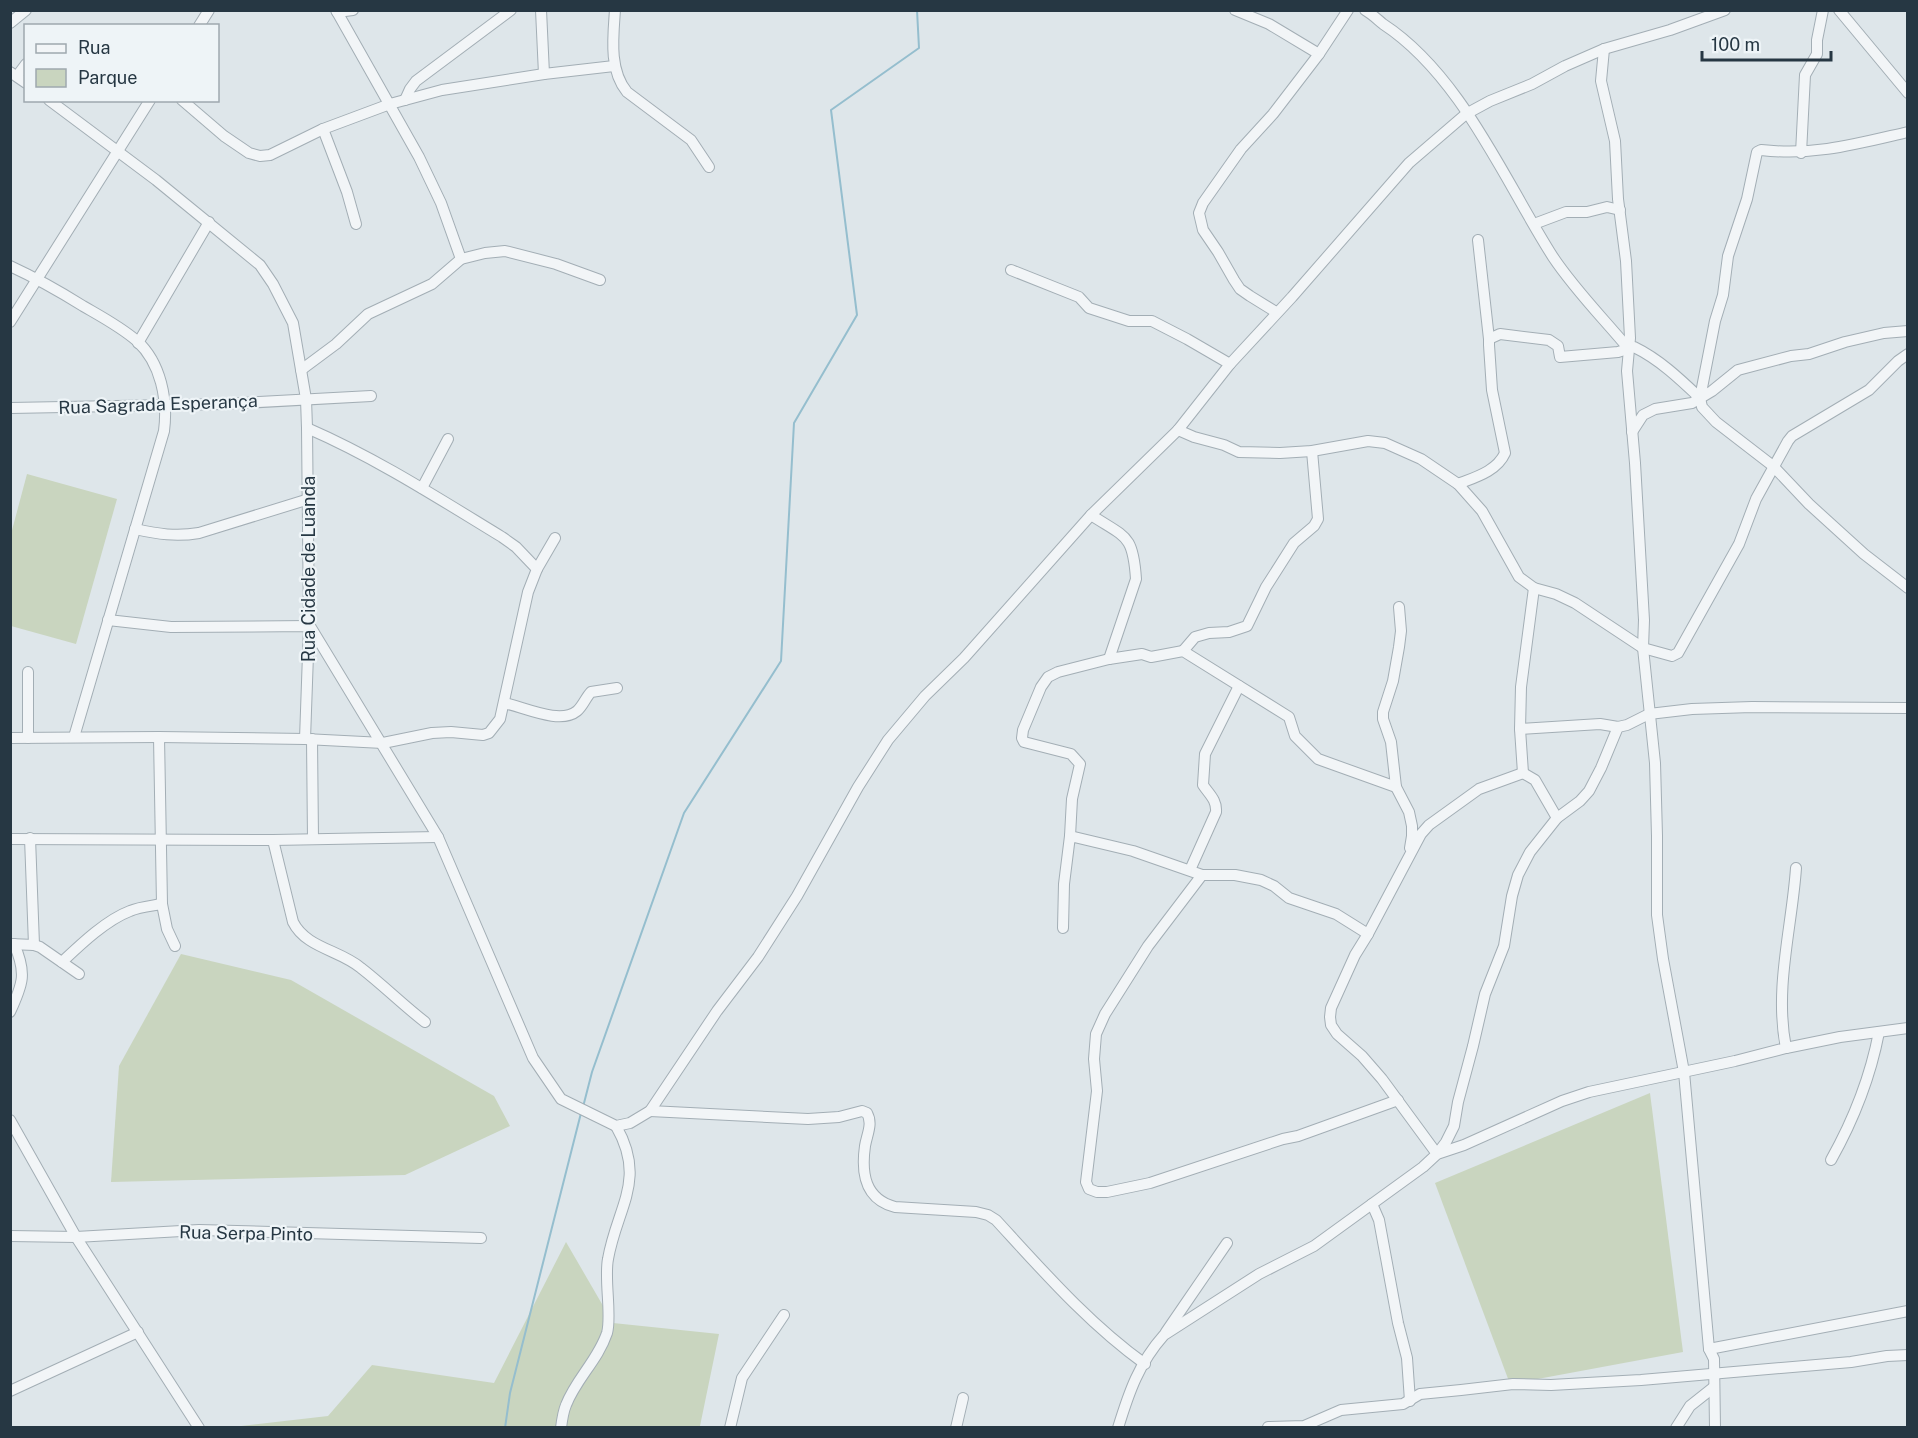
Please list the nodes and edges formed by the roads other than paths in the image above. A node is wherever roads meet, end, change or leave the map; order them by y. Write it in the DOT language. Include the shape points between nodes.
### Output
graph roads {
  1 [pos="26,10"];
  2 [pos="209,10"];
  3 [pos="353,10"];
  4 [pos="511,10"];
  5 [pos="541,10"];
  6 [pos="615,10"];
  7 [pos="1235,10"];
  8 [pos="1348,10"];
  9 [pos="1725,10"];
  10 [pos="1823,10"];
  11 [pos="1839,10"];
  12 [pos="337,11"];
  13 [pos="1368,11"];
  14 [pos="10,23"];
  15 [pos="200,24"];
  16 [pos="1604,49"];
  17 [pos="1319,54"];
  18 [pos="614,66"];
  19 [pos="544,74"];
  20 [pos="1908,93"];
  21 [pos="405,100"];
  22 [pos="52,102"];
  23 [pos="149,102"];
  24 [pos="184,102"];
  25 [pos="390,104"];
  26 [pos="1466,114"];
  27 [pos="323,129"];
  28 [pos="1908,132"];
  29 [pos="117,151"];
  30 [pos="1801,153"];
  31 [pos="709,167"];
  32 [pos="1620,210"];
  33 [pos="209,222"];
  34 [pos="356,224"];
  35 [pos="1534,224"];
  36 [pos="1478,240"];
  37 [pos="461,259"];
  38 [pos="10,266"];
  39 [pos="1011,270"];
  40 [pos="39,279"];
  41 [pos="600,280"];
  42 [pos="1276,312"];
  43 [pos="10,322"];
  44 [pos="1908,331"];
  45 [pos="1489,339"];
  46 [pos="138,343"];
  47 [pos="1628,348"];
  48 [pos="1908,354"];
  49 [pos="1230,364"];
  50 [pos="301,370"];
  51 [pos="371,396"];
  52 [pos="1700,398"];
  53 [pos="306,399"];
  54 [pos="166,406"];
  55 [pos="10,408"];
  56 [pos="308,428"];
  57 [pos="1178,430"];
  58 [pos="1632,432"];
  59 [pos="448,439"];
  60 [pos="1312,451"];
  61 [pos="1773,466"];
  62 [pos="1458,484"];
  63 [pos="422,488"];
  64 [pos="309,499"];
  65 [pos="1091,515"];
  66 [pos="135,529"];
  67 [pos="555,538"];
  68 [pos="537,569"];
  69 [pos="1534,588"];
  70 [pos="1908,588"];
  71 [pos="1399,607"];
  72 [pos="108,620"];
  73 [pos="309,626"];
  74 [pos="1643,648"];
  75 [pos="1183,651"];
  76 [pos="1109,658"];
  77 [pos="28,672"];
  78 [pos="1239,686"];
  79 [pos="616,688"];
  80 [pos="504,703"];
  81 [pos="1908,708"];
  82 [pos="1649,714"];
  83 [pos="1618,727"];
  84 [pos="1520,729"];
  85 [pos="75,737"];
  86 [pos="159,737"];
  87 [pos="10,738"];
  88 [pos="28,738"];
  89 [pos="309,739"];
  90 [pos="382,743"];
  91 [pos="1523,773"];
  92 [pos="1396,787"];
  93 [pos="1557,819"];
  94 [pos="1070,836"];
  95 [pos="438,837"];
  96 [pos="30,838"];
  97 [pos="161,838"];
  98 [pos="10,839"];
  99 [pos="313,839"];
  100 [pos="273,840"];
  101 [pos="1409,854"];
  102 [pos="1796,868"];
  103 [pos="1190,870"];
  104 [pos="1202,875"];
  105 [pos="162,904"];
  106 [pos="1063,928"];
  107 [pos="1368,934"];
  108 [pos="12,944"];
  109 [pos="34,945"];
  110 [pos="175,946"];
  111 [pos="62,962"];
  112 [pos="79,974"];
  113 [pos="10,1012"];
  114 [pos="425,1022"];
  115 [pos="1908,1028"];
  116 [pos="1879,1032"];
  117 [pos="1786,1048"];
  118 [pos="1684,1072"];
  119 [pos="1398,1100"];
  120 [pos="650,1111"];
  121 [pos="10,1120"];
  122 [pos="616,1126"];
  123 [pos="1454,1126"];
  124 [pos="1464,1145"];
  125 [pos="1437,1154"];
  126 [pos="1831,1161"];
  127 [pos="1372,1204"];
  128 [pos="10,1236"];
  129 [pos="76,1237"];
  130 [pos="482,1238"];
  131 [pos="1227,1243"];
  132 [pos="1908,1311"];
  133 [pos="784,1315"];
  134 [pos="138,1332"];
  135 [pos="1152,1349"];
  136 [pos="1709,1349"];
  137 [pos="1908,1355"];
  138 [pos="1145,1364"];
  139 [pos="1714,1374"];
  140 [pos="1714,1387"];
  141 [pos="10,1391"];
  142 [pos="963,1398"];
  143 [pos="1410,1401"];
  144 [pos="1268,1427"];
  145 [pos="199,1428"];
  146 [pos="561,1428"];
  147 [pos="730,1428"];
  148 [pos="956,1428"];
  149 [pos="1118,1428"];
  150 [pos="1676,1428"];
  151 [pos="1715,1428"];
  1 -- 14 [label="street"];
  2 -- 15 [label="street"];
  3 -- 12 [label="street"];
  4 -- 21 [label="street" via="416,81"];
  5 -- 19 [label="street"];
  6 -- 18 [label="street"];
  7 -- 17 [label="street" via="1269,24"];
  8 -- 17 [label="street"];
  9 -- 16 [label="street"];
  10 -- 30 [label="street" via="1816,54 1805,75"];
  11 -- 20 [label="street"];
  12 -- 25 [label="street"];
  13 -- 26 [label="street" via="1403,37 1450,88"];
  16 -- 26 [label="street"];
  16 -- 32 [label="street" via="1600,81 1615,141"];
  17 -- 42 [label="street" via="1241,149 1199,213 1203,231 1240,289"];
  18 -- 19 [label="street"];
  18 -- 31 [label="street" via="627,92 691,140"];
  19 -- 21 [label="street" via="442,90"];
  21 -- 25 [label="street"];
  22 -- 29 [label="street, Rua Cidade de Luanda"];
  23 -- 29 [label="street"];
  24 -- 27 [label="street" via="224,136 260,156 277,152"];
  25 -- 27 [label="street"];
  25 -- 37 [label="street" via="441,203"];
  26 -- 35 [label="street"];
  26 -- 42 [label="street" via="1410,163"];
  27 -- 34 [label="street"];
  28 -- 30 [label="street" via="1854,146"];
  29 -- 33 [label="street, Rua Cidade de Luanda"];
  29 -- 40 [label="street"];
  30 -- 52 [label="street" via="1757,152 1728,256"];
  32 -- 35 [label="street" via="1607,207 1566,212"];
  32 -- 47 [label="street" via="1626,261"];
  33 -- 46 [label="street"];
  33 -- 50 [label="street, Rua Cidade de Luanda" via="260,265 273,284 293,323"];
  35 -- 47 [label="street" via="1580,293"];
  36 -- 45 [label="street"];
  37 -- 41 [label="street" via="504,251"];
  37 -- 50 [label="street" via="432,284 368,314"];
  38 -- 40 [label="street"];
  39 -- 49 [label="street" via="1079,297 1089,308 1129,321 1152,321"];
  40 -- 43 [label="street"];
  40 -- 46 [label="street" via="116,325"];
  42 -- 49 [label="street"];
  44 -- 52 [label="street" via="1884,333 1738,370"];
  45 -- 47 [label="street" via="1500,334 1549,340 1558,346 1560,357"];
  45 -- 62 [label="street" via="1492,390 1505,453 1502,461 1489,471"];
  46 -- 54 [label="street" via="152,361"];
  47 -- 52 [label="street" via="1634,347 1649,356"];
  47 -- 58 [label="street"];
  48 -- 61 [label="street" via="1869,390 1792,436"];
  49 -- 57 [label="street"];
  50 -- 53 [label="street, Rua Cidade de Luanda"];
  51 -- 53 [label="street, Rua Sagrada Esperança"];
  52 -- 58 [label="street" via="1689,404 1655,409"];
  52 -- 61 [label="street" via="1702,407 1716,422"];
  53 -- 54 [label="street, Rua Sagrada Esperança"];
  53 -- 56 [label="street, Rua Cidade de Luanda"];
  54 -- 55 [label="street, Rua Sagrada Esperança"];
  54 -- 66 [label="street" via="164,431"];
  56 -- 63 [label="street" via="345,444"];
  56 -- 64 [label="street, Rua Cidade de Luanda"];
  57 -- 60 [label="street" via="1239,452"];
  57 -- 65 [label="street"];
  58 -- 74 [label="street"];
  59 -- 63 [label="street"];
  60 -- 62 [label="street" via="1360,442 1385,443 1421,459"];
  60 -- 75 [label="street" via="1318,519 1314,526 1294,543 1247,627 1196,637"];
  61 -- 70 [label="street" via="1864,554"];
  61 -- 74 [label="street" via="1739,544 1678,653 1672,656"];
  62 -- 69 [label="street" via="1488,520 1519,577"];
  63 -- 68 [label="street" via="502,537"];
  64 -- 66 [label="street" via="199,533 165,536"];
  64 -- 73 [label="street, Rua Cidade de Luanda"];
  65 -- 76 [label="street" via="1125,537 1133,553 1136,579"];
  65 -- 120 [label="street" via="888,740 758,957"];
  66 -- 72 [label="street"];
  67 -- 68 [label="street"];
  68 -- 80 [label="street" via="528,592"];
  69 -- 74 [label="street" via="1575,603"];
  69 -- 84 [label="street" via="1521,687"];
  71 -- 92 [label="street" via="1399,647 1383,712"];
  72 -- 73 [label="street" via="171,627"];
  72 -- 85 [label="street"];
  73 -- 89 [label="street, Rua Cidade de Luanda"];
  73 -- 90 [label="street"];
  74 -- 82 [label="street"];
  75 -- 76 [label="street" via="1152,657 1142,654"];
  75 -- 78 [label="street"];
  76 -- 94 [label="street" via="1048,678 1023,730 1024,742 1071,754 1080,764 1072,799"];
  77 -- 88 [label="street"];
  78 -- 92 [label="street" via="1289,717 1295,736 1318,759"];
  78 -- 103 [label="street" via="1203,761 1203,784 1214,798 1216,812"];
  79 -- 80 [label="street" via="591,692 576,712 568,715 544,715"];
  80 -- 90 [label="street" via="500,719 483,735 432,733"];
  81 -- 82 [label="street" via="1752,707"];
  82 -- 83 [label="street"];
  82 -- 118 [label="street" via="1655,783 1657,915"];
  83 -- 84 [label="street" via="1600,724"];
  83 -- 93 [label="street" via="1589,791"];
  84 -- 91 [label="street"];
  85 -- 86 [label="street"];
  85 -- 88 [label="street"];
  86 -- 89 [label="street"];
  86 -- 97 [label="street"];
  87 -- 88 [label="street"];
  89 -- 90 [label="street"];
  89 -- 99 [label="street, Rua Cidade de Luanda"];
  90 -- 95 [label="street"];
  91 -- 93 [label="street" via="1535,780"];
  91 -- 101 [label="street" via="1468,796 1429,825"];
  92 -- 101 [label="street" via="1412,825"];
  93 -- 123 [label="street" via="1530,852 1518,875 1504,946 1485,994"];
  94 -- 103 [label="street"];
  94 -- 106 [label="street"];
  95 -- 99 [label="street"];
  95 -- 122 [label="street" via="533,1058 561,1099"];
  96 -- 97 [label="street"];
  96 -- 98 [label="street"];
  96 -- 109 [label="street"];
  97 -- 100 [label="street"];
  97 -- 105 [label="street"];
  99 -- 100 [label="street"];
  100 -- 114 [label="street" via="298,932 362,968"];
  101 -- 107 [label="street"];
  102 -- 117 [label="street" via="1781,1016"];
  103 -- 104 [label="street"];
  104 -- 107 [label="street" via="1261,880 1289,898 1336,915"];
  104 -- 119 [label="street" via="1148,946 1096,1035 1097,1091 1086,1182 1089,1189 1107,1192 1150,1183"];
  105 -- 110 [label="street"];
  105 -- 111 [label="street" via="130,910"];
  107 -- 119 [label="street" via="1331,1008 1331,1025"];
  108 -- 109 [label="street"];
  108 -- 113 [label="street" via="20,958 24,979"];
  109 -- 111 [label="street"];
  111 -- 112 [label="street"];
  115 -- 116 [label="street"];
  116 -- 117 [label="street"];
  116 -- 126 [label="street" via="1857,1111"];
  117 -- 118 [label="street"];
  118 -- 124 [label="street" via="1616,1085 1562,1101"];
  118 -- 136 [label="street"];
  119 -- 125 [label="street"];
  120 -- 122 [label="street"];
  120 -- 138 [label="street" via="808,1119 867,1113 870,1123 864,1163 871,1195 895,1207 988,1215 1120,1347"];
  121 -- 129 [label="street"];
  122 -- 146 [label="street" via="626,1143 629,1188 608,1260 608,1330 599,1353 566,1405"];
  123 -- 124 [label="street"];
  123 -- 125 [label="street"];
  124 -- 125 [label="street"];
  125 -- 127 [label="street"];
  127 -- 135 [label="street" via="1314,1246 1259,1274 1164,1335"];
  127 -- 143 [label="street" via="1379,1220 1407,1358"];
  128 -- 129 [label="street, Rua Serpa Pinto"];
  129 -- 130 [label="street, Rua Serpa Pinto" via="199,1230"];
  129 -- 134 [label="street"];
  131 -- 135 [label="street"];
  132 -- 136 [label="street"];
  133 -- 147 [label="street" via="742,1378"];
  134 -- 141 [label="street"];
  134 -- 145 [label="street"];
  135 -- 138 [label="street"];
  136 -- 139 [label="street"];
  137 -- 139 [label="street"];
  138 -- 149 [label="street" via="1130,1389"];
  139 -- 140 [label="street"];
  139 -- 143 [label="street" via="1513,1384 1420,1394"];
  140 -- 150 [label="street" via="1690,1406"];
  140 -- 151 [label="street"];
  142 -- 148 [label="street"];
  143 -- 144 [label="street" via="1341,1410 1304,1426"];
}
